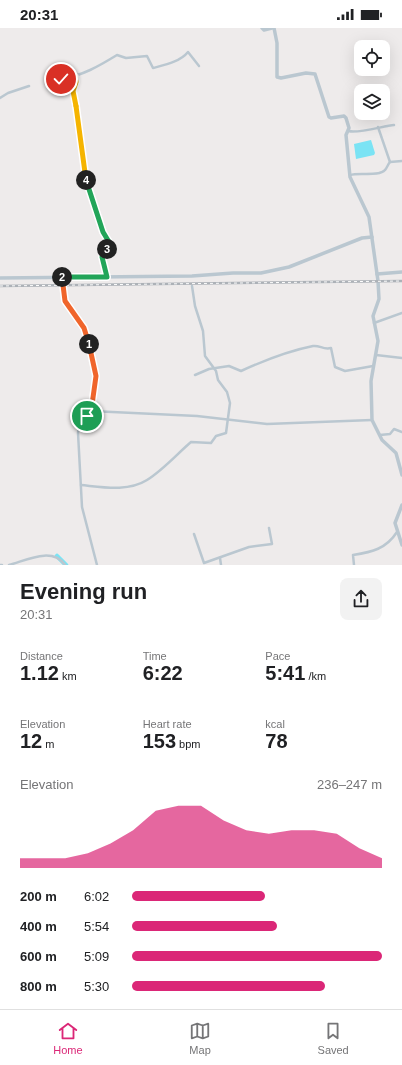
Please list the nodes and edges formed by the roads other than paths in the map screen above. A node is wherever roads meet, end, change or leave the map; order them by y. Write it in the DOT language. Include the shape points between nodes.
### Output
graph roads {
  1 [pos="262,28"];
  2 [pos="273,28"];
  3 [pos="200,66"];
  4 [pos="75,77"];
  5 [pos="61,79"];
  6 [pos="29,86"];
  7 [pos="0,98"];
  8 [pos="394,125"];
  9 [pos="378,127"];
  10 [pos="348,131"];
  11 [pos="402,161"];
  12 [pos="390,162"];
  13 [pos="350,175"];
  14 [pos="372,237"];
  15 [pos="402,272"];
  16 [pos="377,274"];
  17 [pos="62,276"];
  18 [pos="107,277"];
  19 [pos="0,278"];
  20 [pos="192,286"];
  21 [pos="402,313"];
  22 [pos="374,323"];
  23 [pos="376,355"];
  24 [pos="402,358"];
  25 [pos="373,366"];
  26 [pos="214,368"];
  27 [pos="196,375"];
  28 [pos="91,412"];
  29 [pos="227,420"];
  30 [pos="372,420"];
  31 [pos="402,432"];
  32 [pos="380,435"];
  33 [pos="402,475"];
  34 [pos="81,485"];
  35 [pos="402,505"];
  36 [pos="269,528"];
  37 [pos="398,532"];
  38 [pos="194,534"];
  39 [pos="402,545"];
  40 [pos="220,558"];
  41 [pos="206,564"];
  42 [pos="9,565"];
  43 [pos="65,565"];
  44 [pos="97,565"];
  45 [pos="221,565"];
  46 [pos="354,565"];
  1 -- 2 [label="street"];
  2 -- 10 [label="street" via="277,43 277,77 316,74 328,115 331,118 345,117"];
  3 -- 4 [label="street" via="188,52 174,62 153,68 147,56 126,58 117,55 93,70"];
  4 -- 5 [label="street"];
  4 -- 18 [label="street" via="73,91 86,181 103,232 109,242 102,257"];
  6 -- 7 [label="street"];
  8 -- 9 [label="street"];
  9 -- 10 [label="street" via="356,132"];
  9 -- 12 [label="street"];
  10 -- 13 [label="street" via="346,135"];
  11 -- 12 [label="street"];
  12 -- 13 [label="street" via="380,173"];
  13 -- 14 [label="street" via="368,215"];
  14 -- 16 [label="street"];
  14 -- 18 [label="street" via="364,237 270,272"];
  15 -- 16 [label="street"];
  16 -- 22 [label="street" via="379,295"];
  17 -- 18 [label="street"];
  17 -- 19 [label="street"];
  17 -- 28 [label="street" via="65,301 85,332 94,368 96,380"];
  20 -- 26 [label="street" via="203,331 205,356"];
  21 -- 22 [label="street"];
  22 -- 23 [label="street" via="378,341"];
  23 -- 24 [label="street"];
  23 -- 25 [label="street"];
  25 -- 26 [label="street" via="345,371 335,367 331,348 325,350 314,346 274,356 241,371 229,366"];
  25 -- 30 [label="street"];
  26 -- 27 [label="street"];
  26 -- 29 [label="street" via="230,403"];
  28 -- 29 [label="street" via="197,416"];
  28 -- 34 [label="street" via="78,429"];
  29 -- 30 [label="street" via="267,424"];
  29 -- 34 [label="street" via="226,433 216,436 211,443 192,442 144,482 109,488"];
  30 -- 32 [label="street"];
  31 -- 32 [label="street" via="394,429 390,434"];
  32 -- 33 [label="street" via="396,453"];
  34 -- 44 [label="street" via="82,507"];
  35 -- 37 [label="street" via="395,523"];
  36 -- 40 [label="street" via="272,544 235,551"];
  37 -- 39 [label="street"];
  37 -- 46 [label="street" via="391,542 378,550 353,555"];
  38 -- 41 [label="street"];
  40 -- 41 [label="street"];
  40 -- 45 [label="street"];
  42 -- 43 [label="street" via="35,556 58,559"];
}
